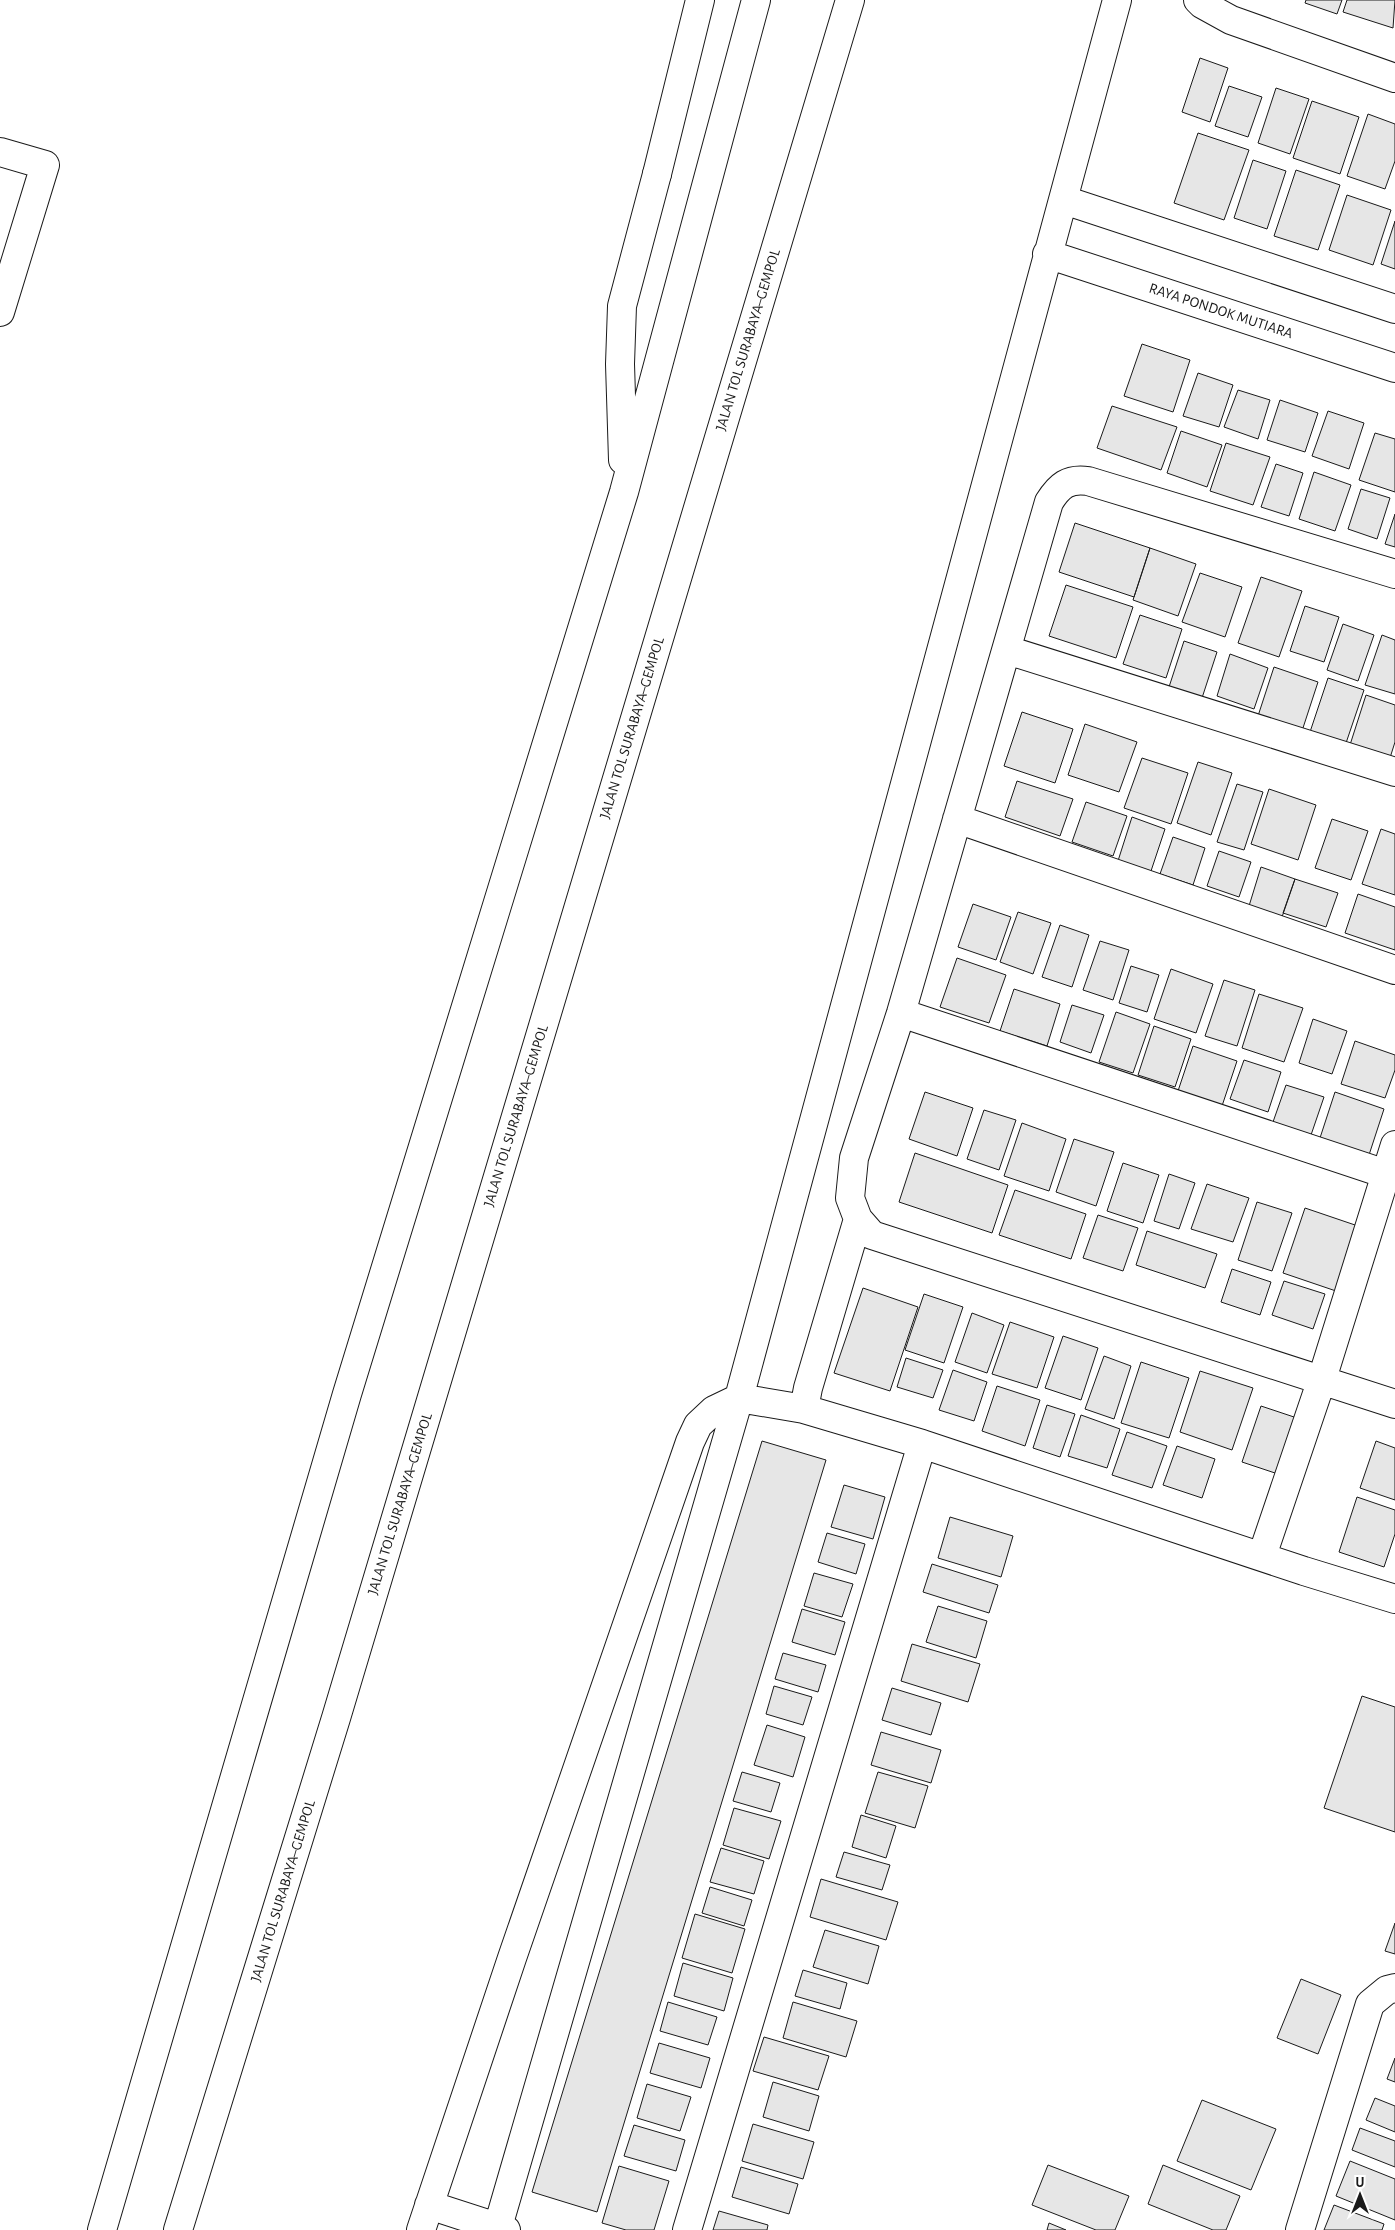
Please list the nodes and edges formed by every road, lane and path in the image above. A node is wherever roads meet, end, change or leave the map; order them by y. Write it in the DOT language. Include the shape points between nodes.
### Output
graph roads {
  1 [pos="700,0"];
  2 [pos="756,0"];
  3 [pos="850,0"];
  4 [pos="1117,0"];
  5 [pos="1198,0"];
  6 [pos="1395,78"];
  7 [pos="0,152"];
  8 [pos="1064,200"];
  9 [pos="1047,254"];
  10 [pos="1395,309"];
  11 [pos="0,312"];
  12 [pos="1395,368"];
  13 [pos="624,492"];
  14 [pos="1395,574"];
  15 [pos="1006,650"];
  16 [pos="1395,772"];
  17 [pos="957,819"];
  18 [pos="1395,970"];
  19 [pos="901,1013"];
  20 [pos="1395,1145"];
  21 [pos="1390,1175"];
  22 [pos="858,1219"];
  23 [pos="1322,1379"];
  24 [pos="739,1398"];
  25 [pos="1395,1404"];
  26 [pos="804,1409"];
  27 [pos="922,1444"];
  28 [pos="1262,1556"];
  29 [pos="1395,1599"];
  30 [pos="1395,1988"];
  31 [pos="425,2217"];
  32 [pos="500,2229"];
  33 [pos="102,2230"];
  34 [pos="178,2230"];
  35 [pos="687,2230"];
  36 [pos="1300,2230"];
  1 -- 13 [label="main road" via="622,306 620,364"];
  2 -- 13 [label="main road"];
  3 -- 34 [label="main road, JALAN TOL SURABAYA–GEMPOL" via="342,1699"];
  4 -- 8 [label="main road"];
  5 -- 6 [label="main road" via="1231,20"];
  7 -- 11 [label="main road" via="45,165"];
  8 -- 9 [label="main road"];
  8 -- 10 [label="main road"];
  9 -- 12 [label="main road, RAYA PONDOK MUTIARA"];
  9 -- 24 [label="main road"];
  13 -- 33 [label="main road" via="347,1394"];
  14 -- 15 [label="main road" via="1075,479 1057,489 1048,502"];
  15 -- 16 [label="main road"];
  15 -- 17 [label="main road"];
  17 -- 18 [label="main road"];
  17 -- 19 [label="main road"];
  19 -- 21 [label="main road"];
  19 -- 22 [label="main road" via="854,1158 850,1198"];
  20 -- 21 [label="main road"];
  21 -- 23 [label="main road"];
  22 -- 23 [label="main road" via="872,1234"];
  22 -- 26 [label="main road"];
  23 -- 25 [label="main road"];
  23 -- 28 [label="main road"];
  24 -- 26 [label="main road"];
  24 -- 31 [label="main road" via="714,1410 698,1425 690,1442"];
  24 -- 32 [label="main road"];
  26 -- 27 [label="main road"];
  27 -- 28 [label="main road"];
  27 -- 35 [label="main road"];
  28 -- 29 [label="main road"];
  30 -- 36 [label="main road" via="1387,1990 1370,2004"];
  31 -- 32 [label="main road"];
}
